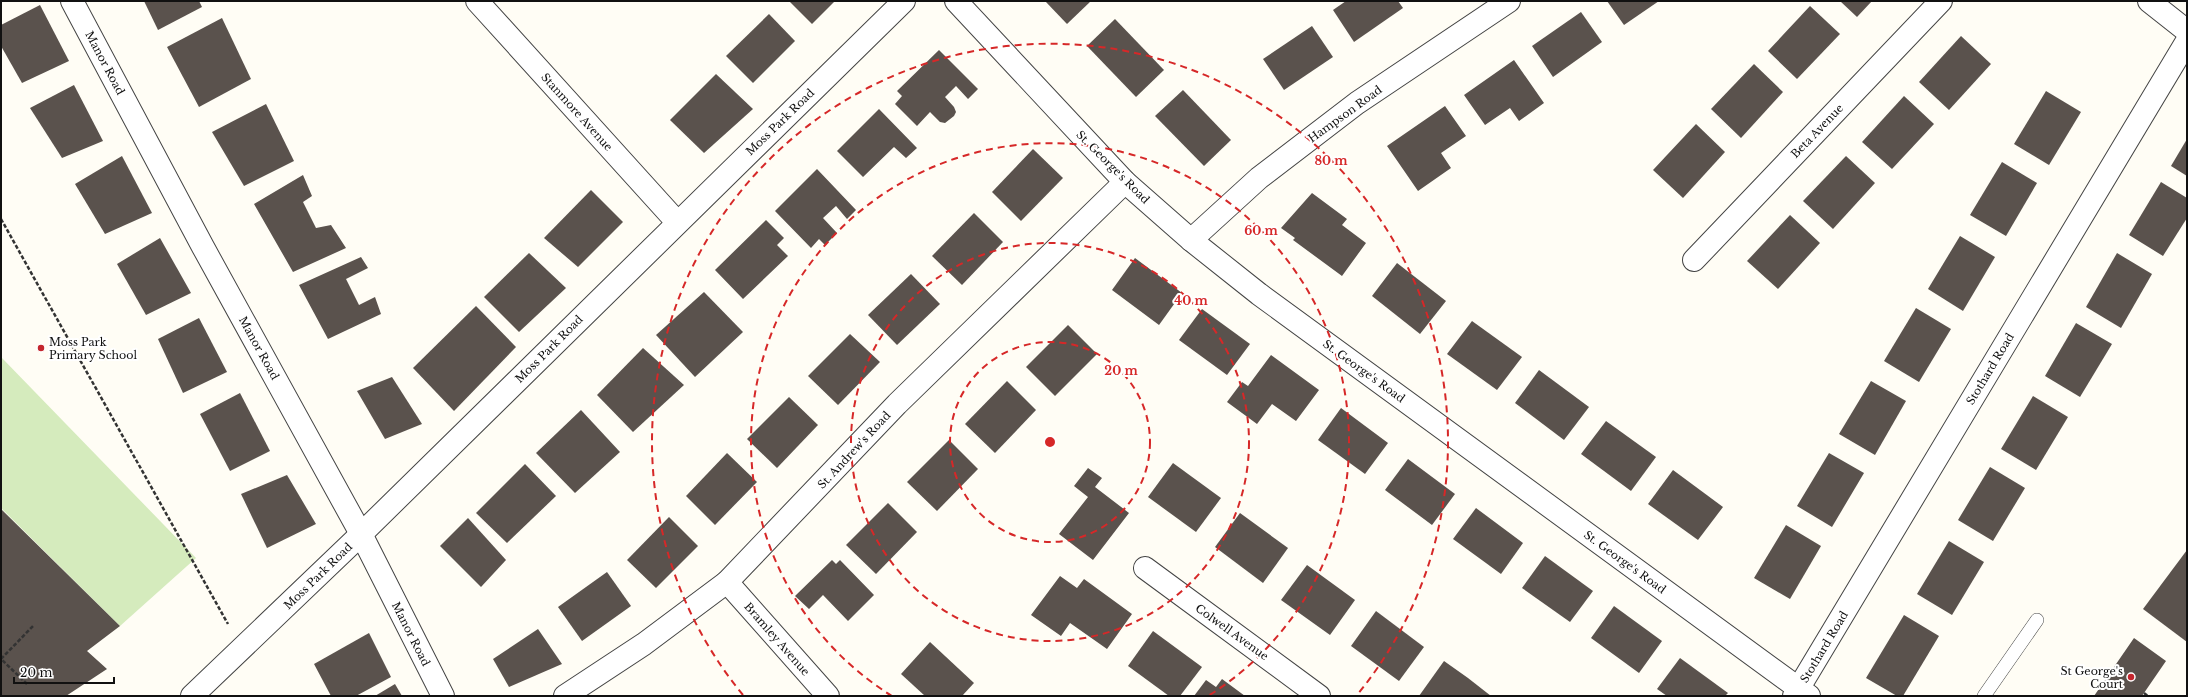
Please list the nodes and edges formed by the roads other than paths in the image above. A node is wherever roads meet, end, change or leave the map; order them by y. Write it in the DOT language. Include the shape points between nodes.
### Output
graph roads {
  1 [pos="72,1"];
  2 [pos="477,1"];
  3 [pos="904,1"];
  4 [pos="956,1"];
  5 [pos="1509,1"];
  6 [pos="1941,1"];
  7 [pos="2149,1"];
  8 [pos="2187,31"];
  9 [pos="2187,41"];
  10 [pos="1125,182"];
  11 [pos="677,222"];
  12 [pos="1191,240"];
  13 [pos="1694,260"];
  14 [pos="361,534"];
  15 [pos="1145,568"];
  16 [pos="727,582"];
  17 [pos="2037,620"];
  18 [pos="1801,694"];
  19 [pos="192,696"];
  20 [pos="443,696"];
  21 [pos="565,696"];
  22 [pos="828,696"];
  23 [pos="1319,696"];
  24 [pos="1984,696"];
  1 -- 14 [label="street, Manor Road" via="203,247"];
  2 -- 11 [label="street, Stanmore Avenue"];
  3 -- 11 [label="street, Moss Park Road"];
  4 -- 10 [label="street, St. George's Road"];
  5 -- 12 [label="street, Hampson Road" via="1357,103 1259,178"];
  6 -- 13 [label="street, Beta Avenue"];
  7 -- 8 [label="street"];
  9 -- 18 [label="street, Stothard Road"];
  10 -- 12 [label="street, St. George's Road"];
  10 -- 16 [label="street, St. Andrew's Road" via="897,404"];
  11 -- 14 [label="street, Moss Park Road"];
  12 -- 18 [label="street, St. George's Road" via="1259,294"];
  14 -- 19 [label="street, Moss Park Road"];
  14 -- 20 [label="street, Manor Road"];
  15 -- 23 [label="street, Colwell Avenue"];
  16 -- 21 [label="street, St. Andrew's Road" via="644,644"];
  16 -- 22 [label="street, Bramley Avenue"];
  17 -- 24 [label="lane"];
}
